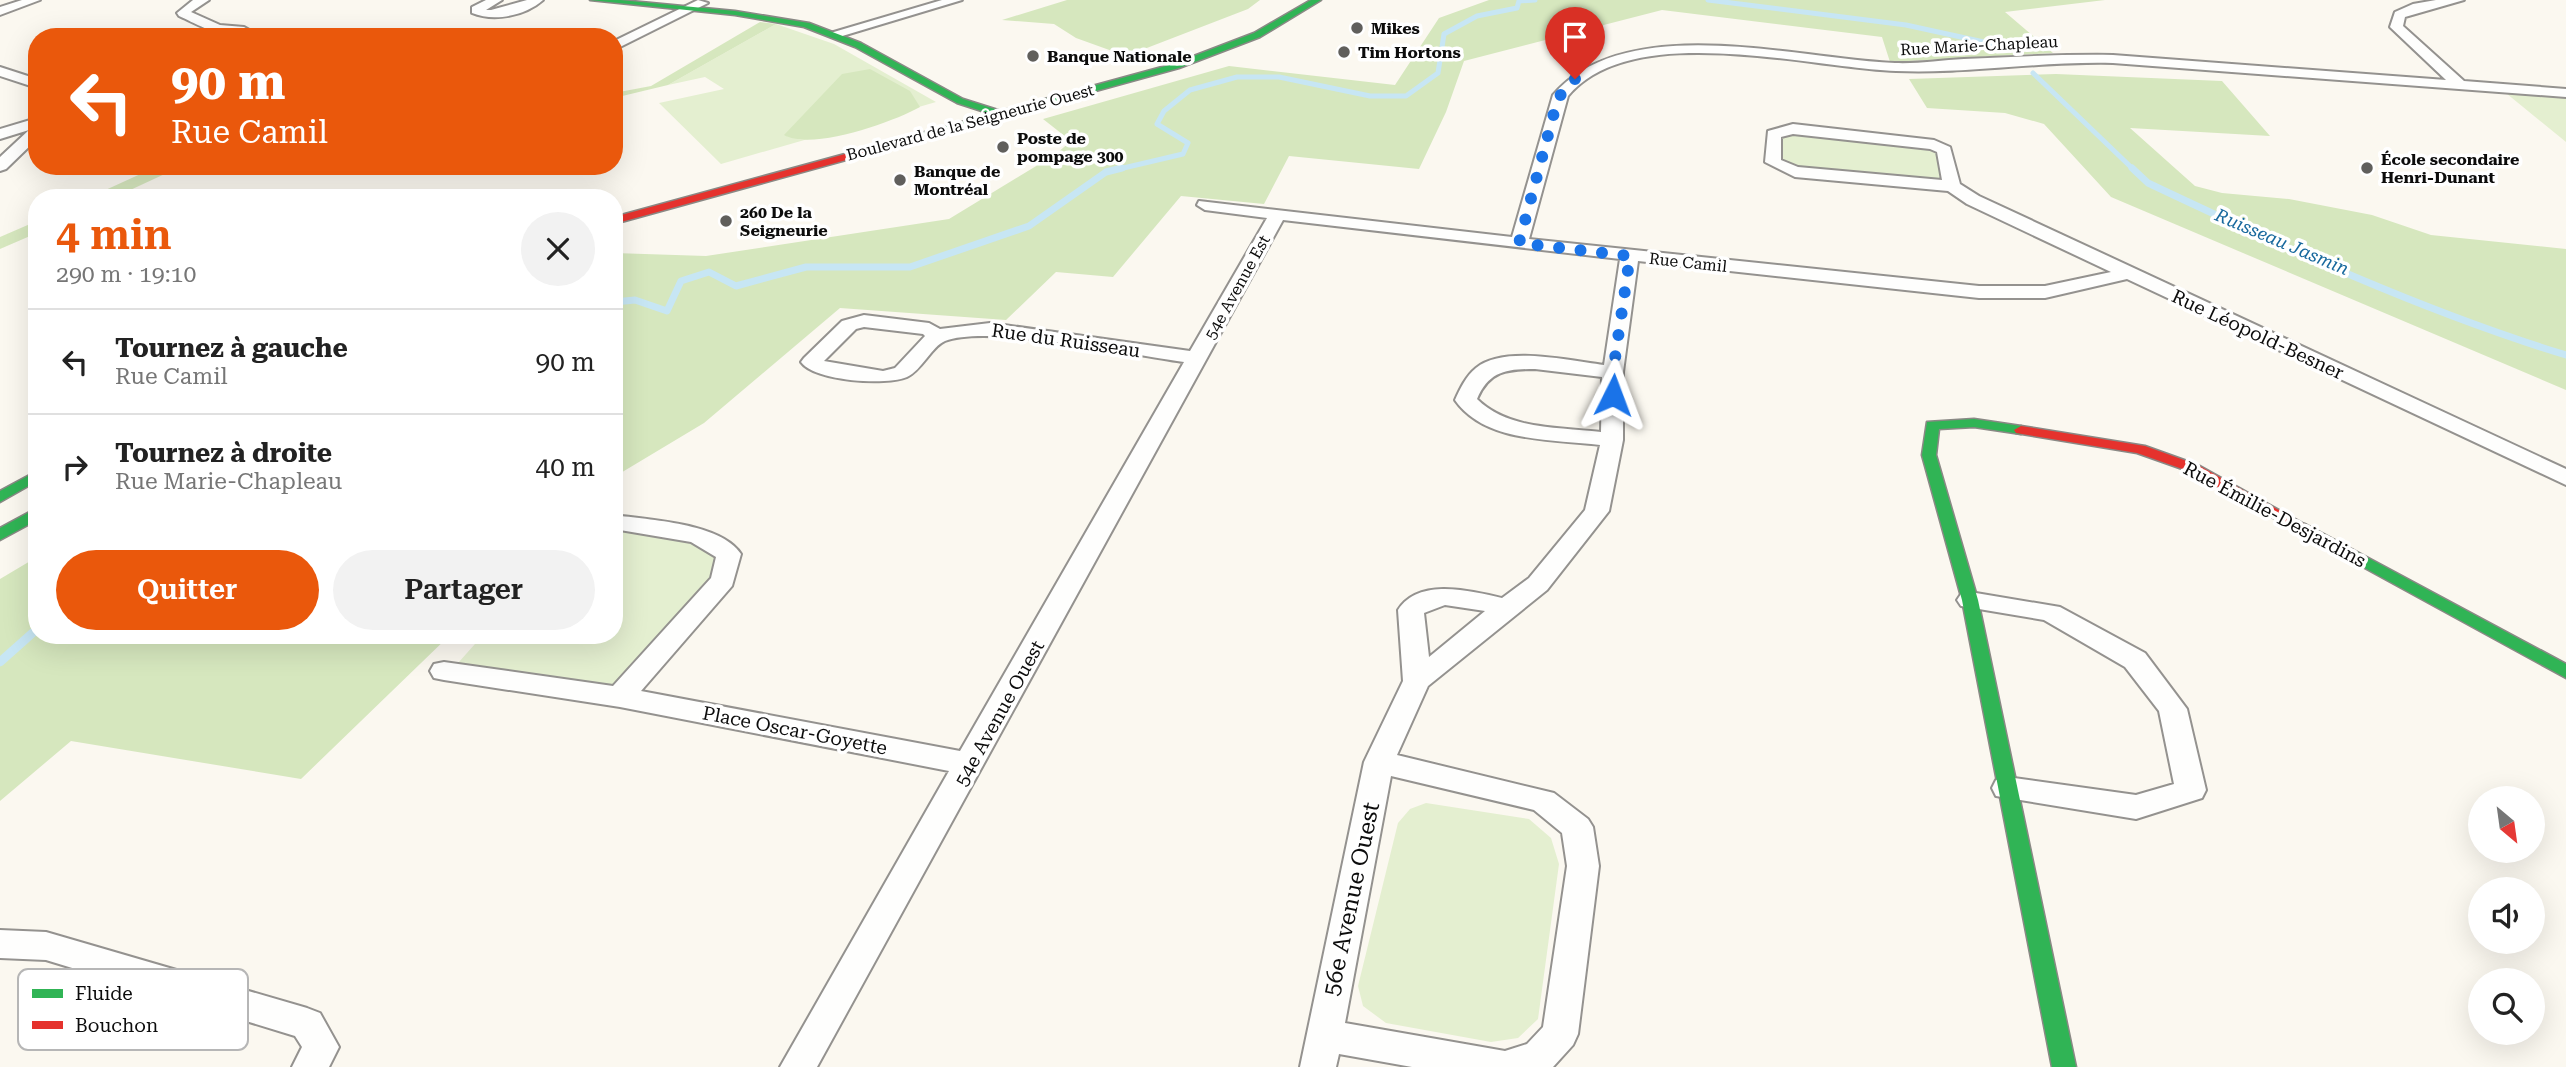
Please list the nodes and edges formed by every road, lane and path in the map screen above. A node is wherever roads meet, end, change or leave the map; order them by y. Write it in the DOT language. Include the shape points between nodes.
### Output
graph roads {
  1 [pos="34,0"];
  2 [pos="203,0"];
  3 [pos="496,0"];
  4 [pos="537,0"];
  5 [pos="594,0"];
  6 [pos="672,0"];
  7 [pos="956,0"];
  8 [pos="1283,0"];
  9 [pos="1317,0"];
  10 [pos="2458,0"];
  11 [pos="0,5"];
  12 [pos="15,6"];
  13 [pos="696,6"];
  14 [pos="0,11"];
  15 [pos="216,28"];
  16 [pos="853,29"];
  17 [pos="834,34"];
  18 [pos="623,42"];
  19 [pos="0,71"];
  20 [pos="28,81"];
  21 [pos="2459,84"];
  22 [pos="2566,93"];
  23 [pos="981,103"];
  24 [pos="1000,114"];
  25 [pos="900,124"];
  26 [pos="28,125"];
  27 [pos="0,134"];
  28 [pos="28,138"];
  29 [pos="3,161"];
  30 [pos="1952,186"];
  31 [pos="1205,205"];
  32 [pos="1277,215"];
  33 [pos="623,219"];
  34 [pos="1519,243"];
  35 [pos="1630,256"];
  36 [pos="2129,273"];
  37 [pos="935,336"];
  38 [pos="1198,358"];
  39 [pos="1613,372"];
  40 [pos="1612,440"];
  41 [pos="2566,478"];
  42 [pos="28,481"];
  43 [pos="0,497"];
  44 [pos="28,518"];
  45 [pos="623,524"];
  46 [pos="0,535"];
  47 [pos="1970,600"];
  48 [pos="1506,607"];
  49 [pos="444,671"];
  50 [pos="2566,672"];
  51 [pos="1418,681"];
  52 [pos="620,696"];
  53 [pos="1379,762"];
  54 [pos="970,764"];
  55 [pos="2007,788"];
  56 [pos="0,944"];
  57 [pos="124,969"];
  58 [pos="248,1006"];
  59 [pos="1321,1051"];
  60 [pos="310,1067"];
  61 [pos="798,1067"];
  62 [pos="1505,1067"];
  63 [pos="2064,1067"];
  1 -- 12 [label="street"];
  2 -- 15 [label="street" via="183,13"];
  3 -- 4 [label="street" via="476,10 504,13"];
  5 -- 13 [label="street"];
  6 -- 13 [label="street"];
  7 -- 16 [label="street"];
  8 -- 23 [label="street, Boulevard de la Seigneurie Ouest" via="1252,18 1153,58"];
  9 -- 24 [label="street, Boulevard de la Seigneurie Ouest" via="1266,31 1208,55"];
  10 -- 21 [label="street" via="2407,10 2399,15 2396,26"];
  11 -- 12 [label="street"];
  12 -- 14 [label="street"];
  13 -- 16 [label="street" via="787,12"];
  13 -- 17 [label="street"];
  13 -- 18 [label="street"];
  16 -- 17 [label="street"];
  16 -- 23 [label="street"];
  17 -- 23 [label="street"];
  19 -- 20 [label="street"];
  21 -- 22 [label="street, Rue Marie-Chapleau"];
  21 -- 34 [label="street, Rue Marie-Chapleau" via="2113,59 1896,67 1718,48 1651,54 1589,71 1558,98"];
  23 -- 24 [label="street"];
  23 -- 25 [label="street, Boulevard de la Seigneurie Ouest"];
  24 -- 33 [label="street, Boulevard de la Seigneurie Ouest"];
  26 -- 27 [label="street"];
  28 -- 29 [label="street"];
  30 -- 30 [label="street, Rue Léopold-Besner" via="1796,172 1773,162 1773,134 1793,129 1919,140 1944,150"];
  30 -- 36 [label="street, Rue Léopold-Besner"];
  31 -- 32 [label="street, Rue Camil"];
  32 -- 34 [label="street, Rue Camil"];
  32 -- 38 [label="street, 54e Avenue Est"];
  34 -- 35 [label="street, Rue Camil"];
  35 -- 36 [label="street, Rue Camil" via="2013,294 2045,292"];
  35 -- 39 [label="street, 56e Avenue Ouest"];
  36 -- 41 [label="street, Rue Léopold-Besner"];
  37 -- 37 [label="street, Rue du Ruisseau" via="929,329 857,323 849,325 811,362 821,368 883,377 902,372"];
  37 -- 38 [label="street, Rue du Ruisseau" via="990,329"];
  38 -- 54 [label="street, 54e Avenue Ouest"];
  39 -- 40 [label="street, 56e Avenue Ouest"];
  39 -- 40 [label="street" via="1515,363 1492,367 1473,382 1466,400 1482,416 1504,426"];
  40 -- 48 [label="street, 56e Avenue Ouest" via="1597,511 1538,584"];
  42 -- 43 [label="street"];
  44 -- 46 [label="street"];
  45 -- 52 [label="street" via="698,536 729,555 723,580"];
  47 -- 50 [label="street, Rue Émilie-Desjardins" via="1928,455 1932,425 1974,422 2140,449 2193,468"];
  47 -- 55 [label="street, Rue Émilie-Desjardins"];
  47 -- 55 [label="street" via="2051,613 2135,660 2173,709 2190,790 2136,807"];
  48 -- 51 [label="street, 56e Avenue Ouest"];
  48 -- 51 [label="street" via="1443,595 1424,599 1411,610"];
  49 -- 52 [label="street, Place Oscar-Goyette"];
  51 -- 53 [label="street, 56e Avenue Ouest"];
  52 -- 54 [label="street, Place Oscar-Goyette"];
  53 -- 59 [label="street, 56e Avenue Ouest"];
  53 -- 62 [label="street, 56e Avenue Ouest" via="1543,801 1577,827 1583,866 1560,1034 1539,1057"];
  54 -- 61 [label="street, 54e Avenue Ouest"];
  55 -- 63 [label="street, Rue Émilie-Desjardins"];
  56 -- 57 [label="street" via="47,946"];
  58 -- 60 [label="street" via="307,1024 321,1047"];
  59 -- 62 [label="street, 56e Avenue Ouest"];
}
